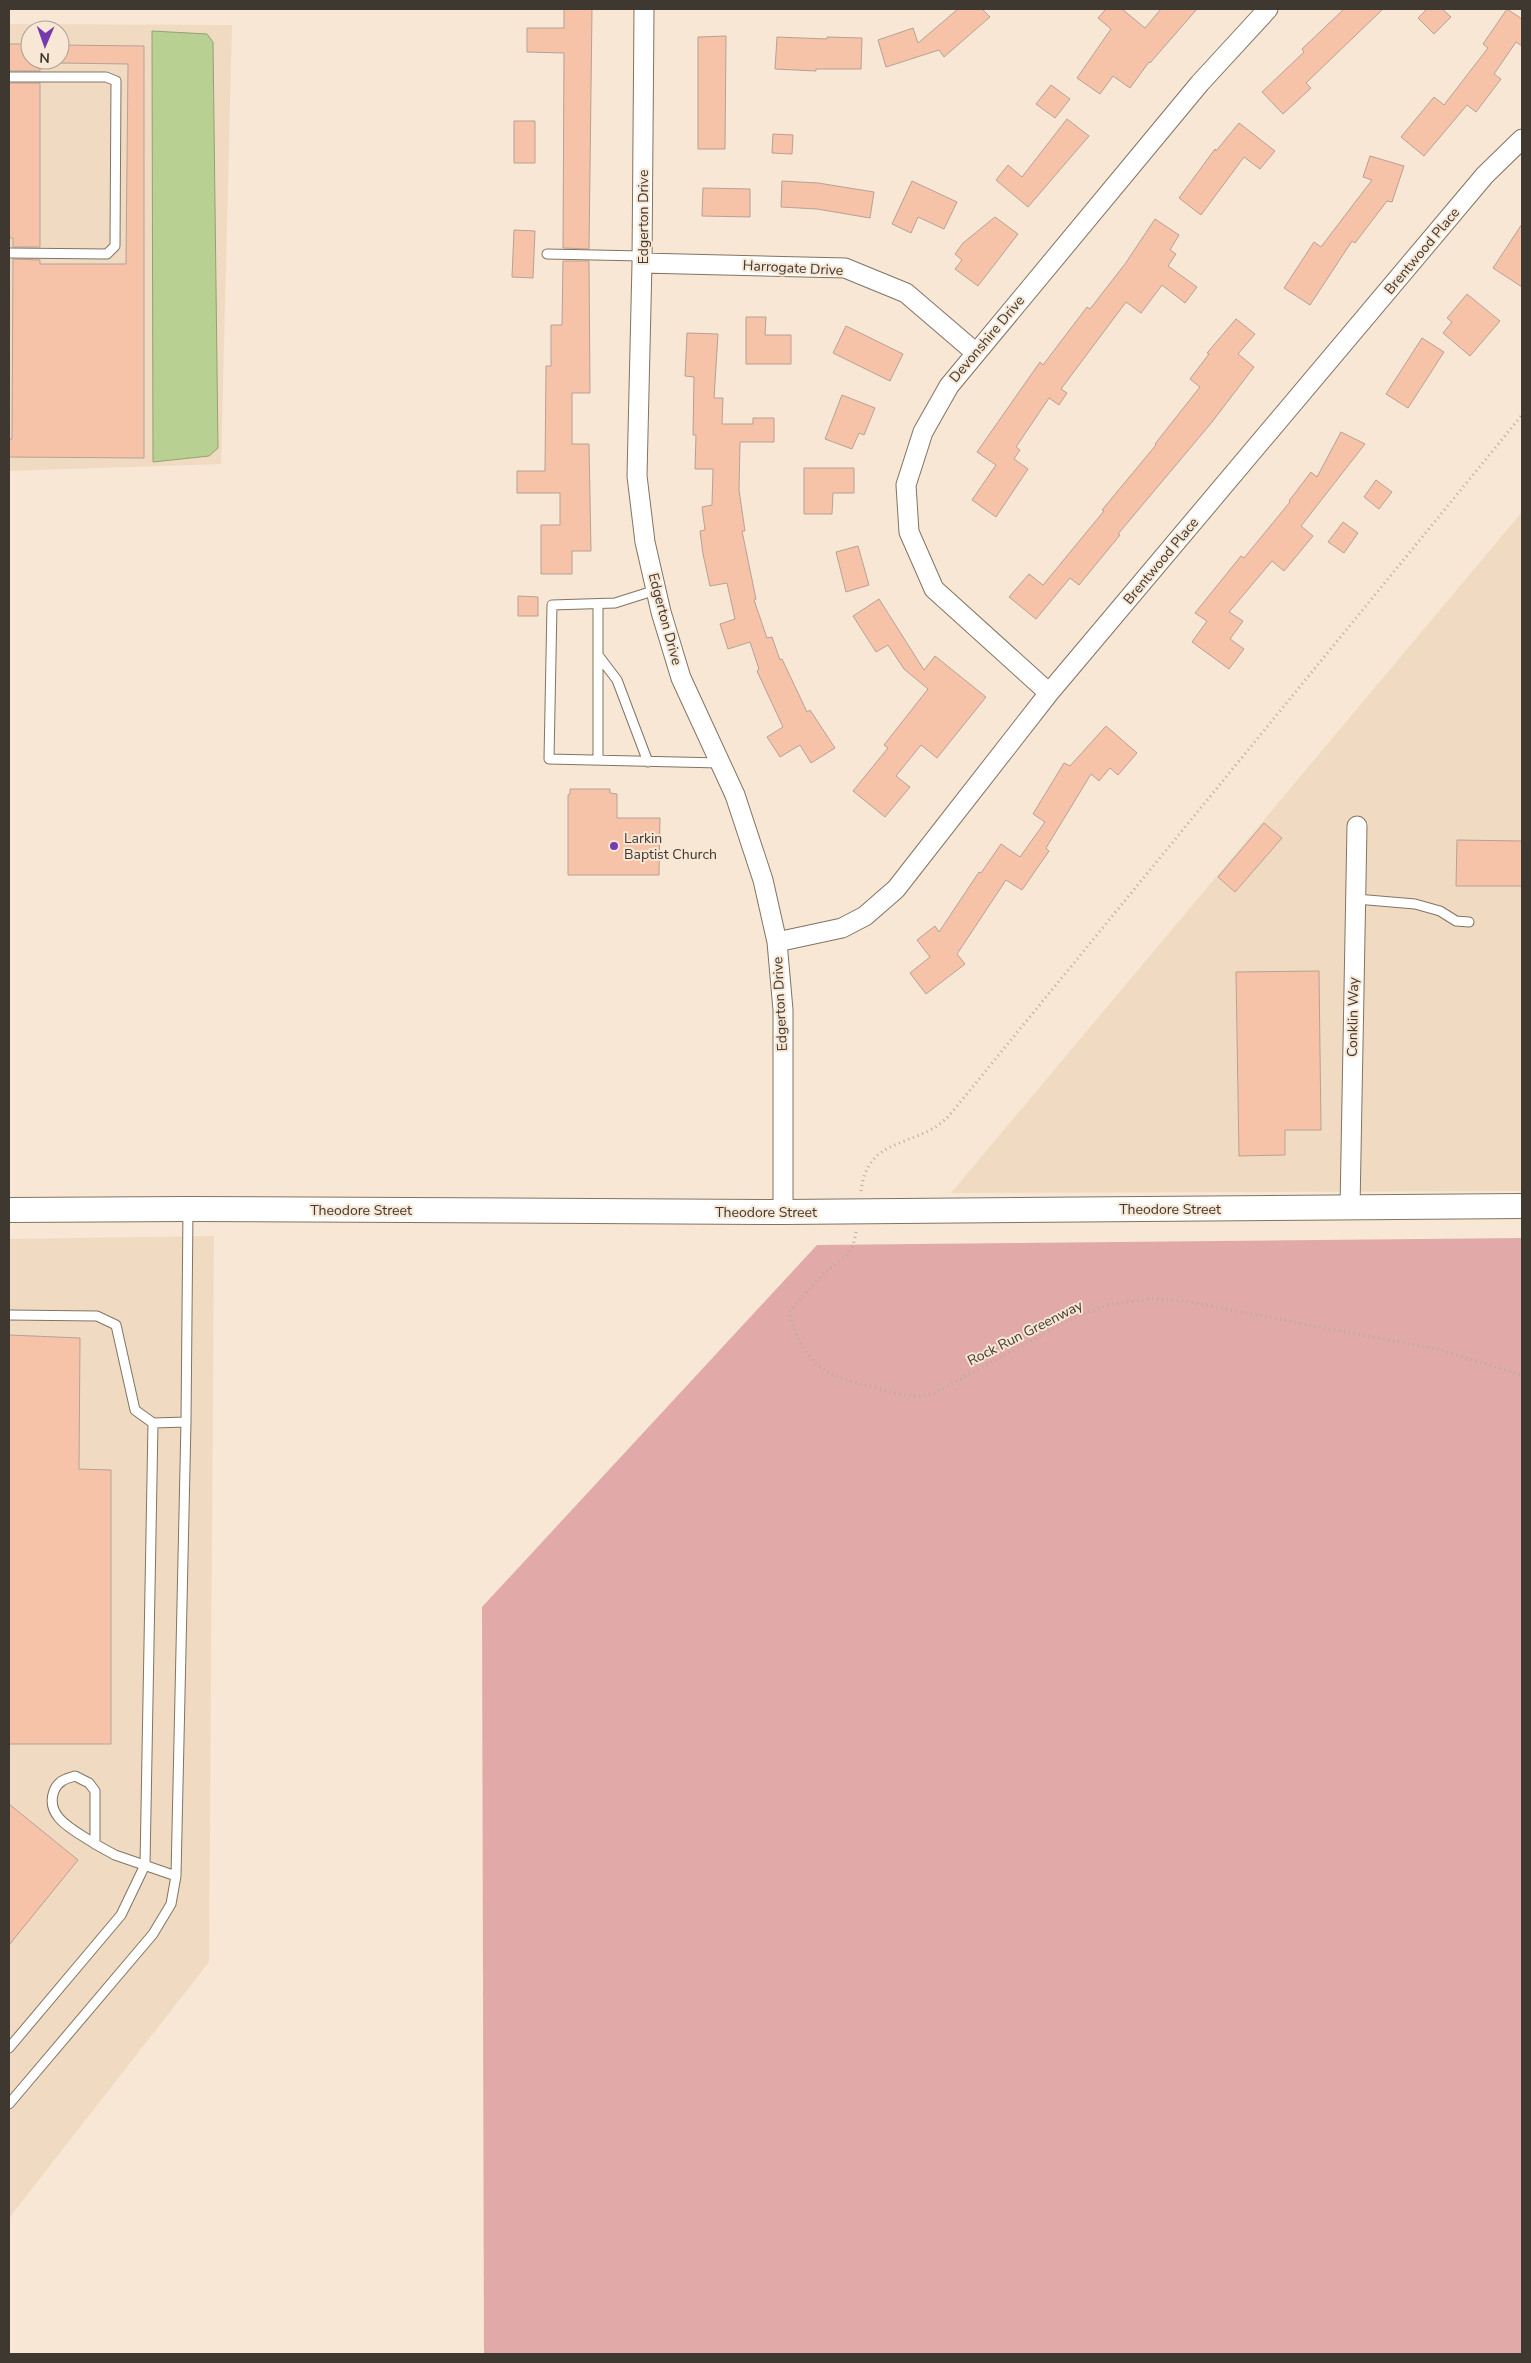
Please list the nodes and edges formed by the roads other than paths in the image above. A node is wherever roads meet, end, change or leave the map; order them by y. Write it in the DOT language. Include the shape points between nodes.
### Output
graph roads {
  1 [pos="644,9"];
  2 [pos="1268,9"];
  3 [pos="9,76"];
  4 [pos="1522,139"];
  5 [pos="9,253"];
  6 [pos="547,254"];
  7 [pos="642,259"];
  8 [pos="976,354"];
  9 [pos="656,590"];
  10 [pos="598,604"];
  11 [pos="598,655"];
  12 [pos="1049,693"];
  13 [pos="598,760"];
  14 [pos="648,762"];
  15 [pos="720,764"];
  16 [pos="1357,826"];
  17 [pos="1356,899"];
  18 [pos="1469,922"];
  19 [pos="777,942"];
  20 [pos="1522,1206"];
  21 [pos="1350,1208"];
  22 [pos="188,1209"];
  23 [pos="9,1210"];
  24 [pos="783,1212"];
  25 [pos="9,1315"];
  26 [pos="186,1422"];
  27 [pos="153,1423"];
  28 [pos="95,1844"];
  29 [pos="145,1865"];
  30 [pos="176,1876"];
  31 [pos="9,2048"];
  32 [pos="9,2104"];
  1 -- 7 [label="street, Edgerton Drive"];
  2 -- 8 [label="street, Devonshire Drive" via="1200,83"];
  3 -- 5 [label="lane" via="106,77 116,81 115,246 107,254"];
  4 -- 12 [label="street, Brentwood Place" via="1479,183"];
  6 -- 7 [label="lane"];
  7 -- 8 [label="street, Harrogate Drive" via="845,268 906,293"];
  7 -- 9 [label="street, Edgerton Drive" via="637,476 645,542"];
  8 -- 12 [label="street, Devonshire Drive" via="949,386 923,432 906,485 909,532 934,589"];
  9 -- 10 [label="lane" via="616,603"];
  9 -- 15 [label="street, Edgerton Drive" via="681,678"];
  10 -- 11 [label="lane"];
  10 -- 13 [label="lane" via="552,605 549,759"];
  11 -- 13 [label="lane"];
  11 -- 14 [label="lane" via="617,680"];
  12 -- 19 [label="street, Brentwood Place" via="896,889 864,916 842,928"];
  13 -- 14 [label="lane"];
  14 -- 15 [label="lane"];
  15 -- 19 [label="street, Edgerton Drive" via="735,795 763,880"];
  16 -- 17 [label="street, Conklin Way"];
  17 -- 18 [label="lane" via="1415,904 1440,911 1456,921"];
  17 -- 21 [label="street, Conklin Way"];
  19 -- 24 [label="street, Edgerton Drive" via="783,1010"];
  20 -- 21 [label="street, Theodore Street"];
  21 -- 24 [label="street, Theodore Street"];
  22 -- 23 [label="street, Theodore Street"];
  22 -- 24 [label="street, Theodore Street"];
  22 -- 26 [label="lane"];
  25 -- 27 [label="lane" via="97,1316 116,1325 135,1410"];
  26 -- 27 [label="lane"];
  26 -- 30 [label="lane"];
  27 -- 29 [label="lane"];
  28 -- 28 [label="lane" via="94,1791 89,1783 75,1776 62,1779 51,1800 53,1810 61,1821"];
  28 -- 29 [label="lane"];
  29 -- 30 [label="lane"];
  29 -- 31 [label="lane" via="121,1915"];
  30 -- 32 [label="lane" via="171,1904 153,1934"];
}
